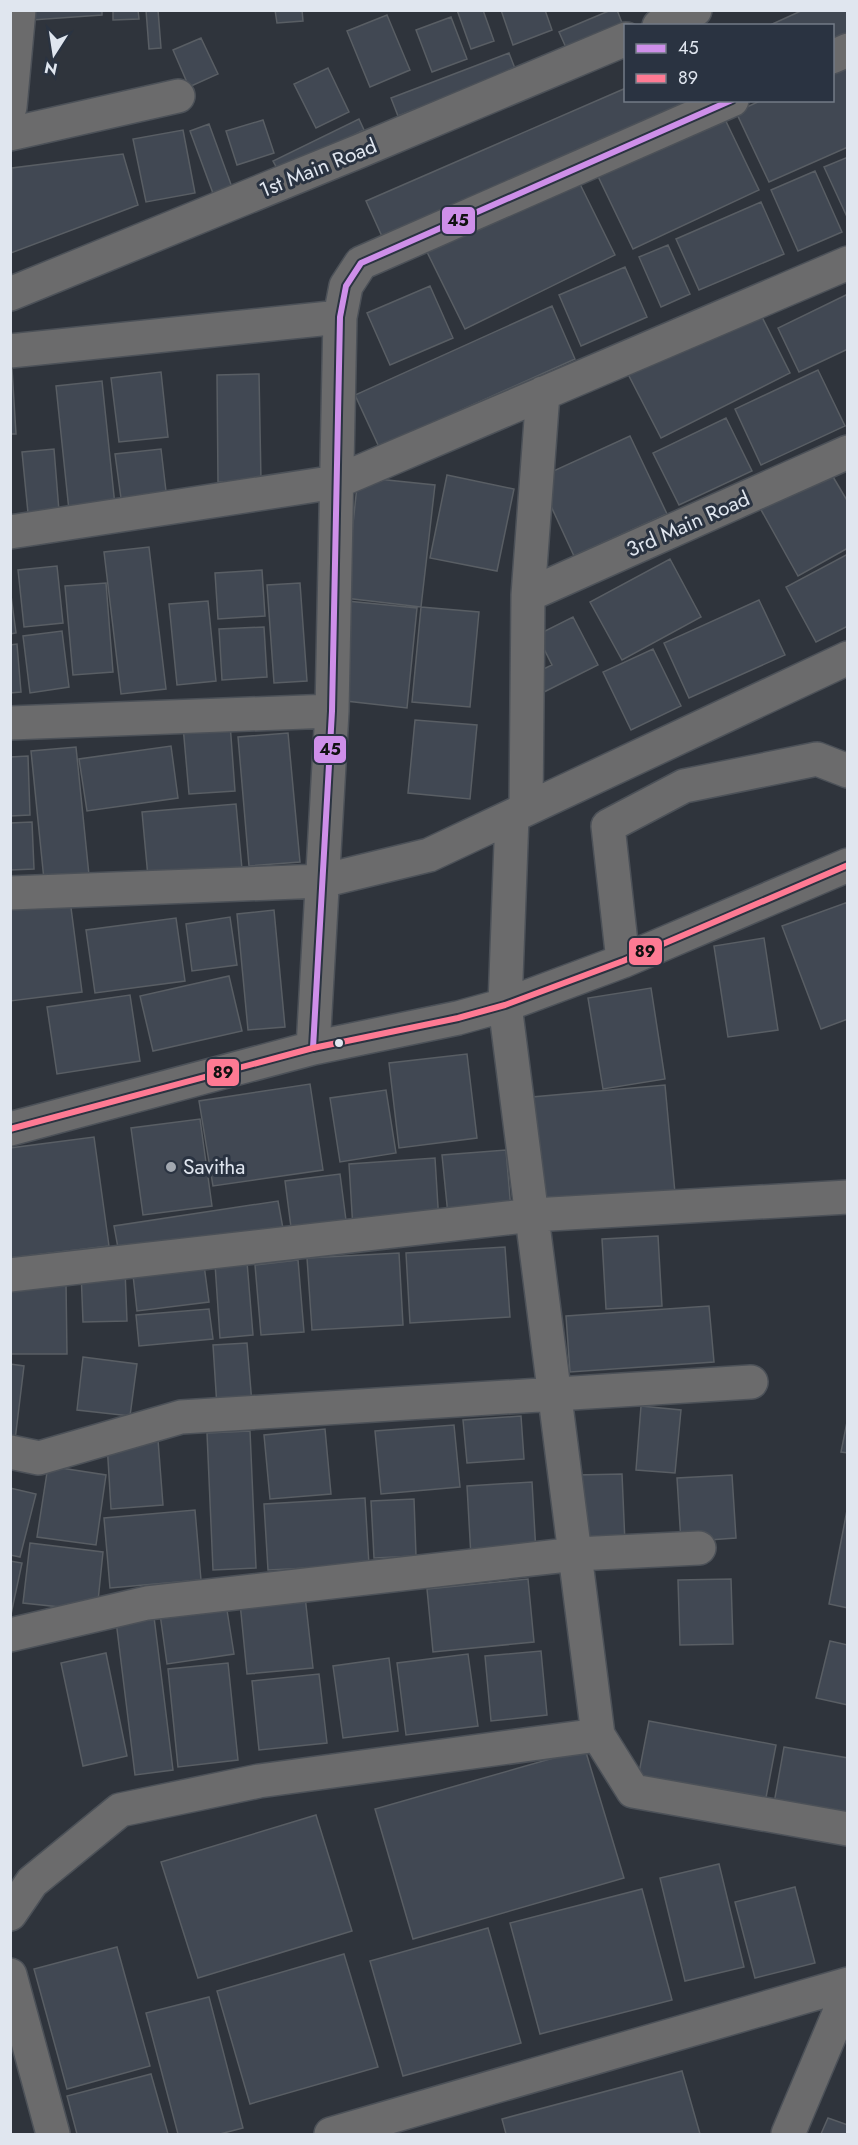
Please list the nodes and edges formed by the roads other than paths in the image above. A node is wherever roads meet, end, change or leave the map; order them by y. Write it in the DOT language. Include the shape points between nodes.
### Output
graph roads {
  1 [pos="19,10"];
  2 [pos="695,10"];
  3 [pos="664,24"];
  4 [pos="624,40"];
  5 [pos="848,50"];
  6 [pos="834,56"];
  7 [pos="178,96"];
  8 [pos="727,102"];
  9 [pos="10,107"];
  10 [pos="10,134"];
  11 [pos="848,263"];
  12 [pos="10,294"];
  13 [pos="340,317"];
  14 [pos="10,351"];
  15 [pos="543,393"];
  16 [pos="848,453"];
  17 [pos="336,482"];
  18 [pos="10,532"];
  19 [pos="528,595"];
  20 [pos="848,658"];
  21 [pos="332,711"];
  22 [pos="10,723"];
  23 [pos="848,771"];
  24 [pos="519,813"];
  25 [pos="848,865"];
  26 [pos="322,881"];
  27 [pos="10,893"];
  28 [pos="623,961"];
  29 [pos="505,1005"];
  30 [pos="313,1048"];
  31 [pos="10,1129"];
  32 [pos="848,1197"];
  33 [pos="533,1215"];
  34 [pos="10,1275"];
  35 [pos="751,1382"];
  36 [pos="556,1395"];
  37 [pos="10,1452"];
  38 [pos="699,1548"];
  39 [pos="576,1554"];
  40 [pos="10,1635"];
  41 [pos="598,1735"];
  42 [pos="848,1829"];
  43 [pos="21,1879"];
  44 [pos="10,1914"];
  45 [pos="10,1975"];
  46 [pos="848,1984"];
  47 [pos="848,1992"];
  48 [pos="53,2134"];
  49 [pos="331,2134"];
  50 [pos="788,2134"];
  1 -- 9 [label="street"];
  2 -- 3 [label="street"];
  4 -- 12 [label="street, 1st Main Road"];
  5 -- 6 [label="street"];
  7 -- 10 [label="street"];
  8 -- 13 [label="street" via="361,263 346,286"];
  11 -- 15 [label="street"];
  13 -- 14 [label="street"];
  13 -- 17 [label="street"];
  15 -- 17 [label="street"];
  15 -- 19 [label="street"];
  16 -- 19 [label="street, 3rd Main Road"];
  17 -- 18 [label="street"];
  17 -- 21 [label="street"];
  19 -- 24 [label="street"];
  20 -- 24 [label="street"];
  21 -- 22 [label="street"];
  21 -- 26 [label="street"];
  23 -- 28 [label="street" via="817,759 684,786 608,826"];
  24 -- 26 [label="street" via="429,855"];
  24 -- 29 [label="street"];
  25 -- 28 [label="street"];
  26 -- 27 [label="street"];
  26 -- 30 [label="street"];
  28 -- 29 [label="street"];
  29 -- 30 [label="street"];
  29 -- 33 [label="street"];
  30 -- 31 [label="street"];
  32 -- 33 [label="street"];
  33 -- 34 [label="street"];
  33 -- 36 [label="street"];
  35 -- 36 [label="street"];
  36 -- 37 [label="street" via="181,1417 39,1458"];
  36 -- 39 [label="street"];
  38 -- 39 [label="street"];
  39 -- 40 [label="street" via="147,1603"];
  39 -- 41 [label="street"];
  41 -- 42 [label="street" via="633,1791"];
  41 -- 43 [label="street" via="260,1781 120,1810"];
  43 -- 44 [label="street"];
  45 -- 48 [label="street"];
  46 -- 49 [label="street"];
  47 -- 50 [label="street"];
}
